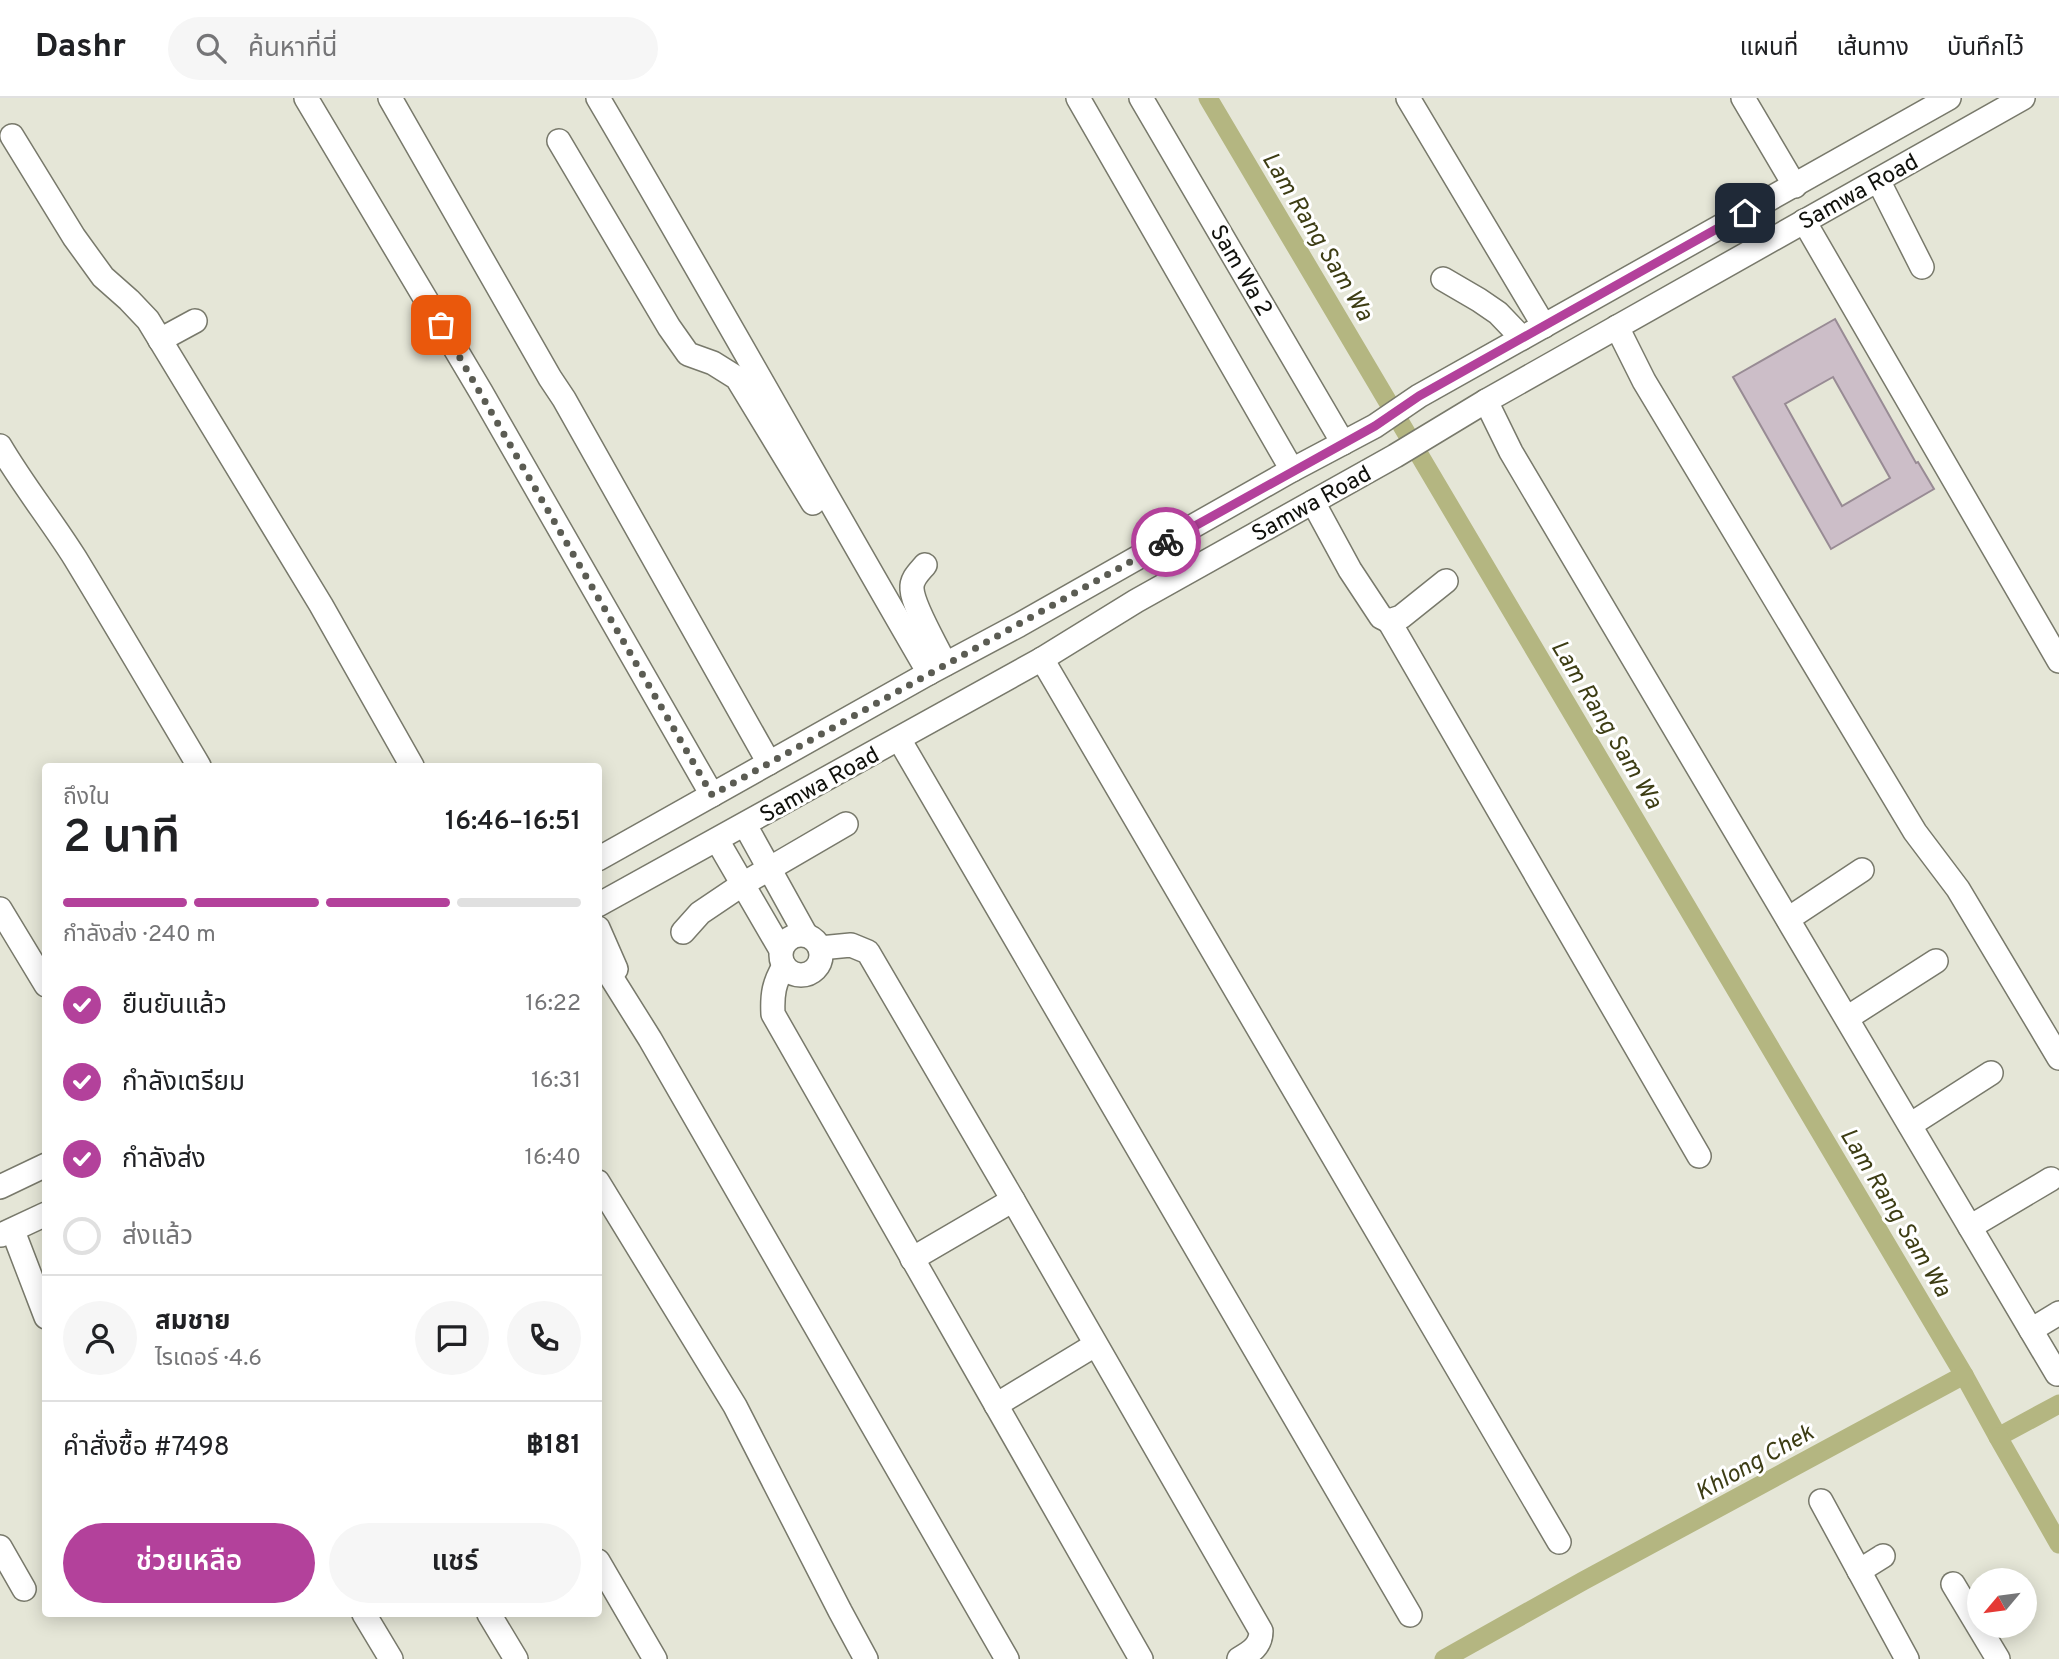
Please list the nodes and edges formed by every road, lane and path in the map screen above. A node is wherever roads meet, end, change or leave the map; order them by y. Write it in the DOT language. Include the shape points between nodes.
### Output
graph roads {
  1 [pos="306,98"];
  2 [pos="390,98"];
  3 [pos="598,98"];
  4 [pos="1078,98"];
  5 [pos="1141,98"];
  6 [pos="1408,98"];
  7 [pos="1743,98"];
  8 [pos="1949,98"];
  9 [pos="2022,98"];
  10 [pos="12,136"];
  11 [pos="559,141"];
  12 [pos="1878,180"];
  13 [pos="1795,186"];
  14 [pos="1804,221"];
  15 [pos="1922,267"];
  16 [pos="1443,279"];
  17 [pos="195,321"];
  18 [pos="1544,326"];
  19 [pos="1617,327"];
  20 [pos="1522,338"];
  21 [pos="160,340"];
  22 [pos="1486,401"];
  23 [pos="1343,443"];
  24 [pos="0,446"];
  25 [pos="1292,470"];
  26 [pos="1313,502"];
  27 [pos="925,565"];
  28 [pos="1120,568"];
  29 [pos="1446,581"];
  30 [pos="1136,601"];
  31 [pos="1389,621"];
  32 [pos="1042,659"];
  33 [pos="2059,661"];
  34 [pos="931,672"];
  35 [pos="899,739"];
  36 [pos="197,763"];
  37 [pos="410,763"];
  38 [pos="769,763"];
  39 [pos="712,795"];
  40 [pos="846,824"];
  41 [pos="746,825"];
  42 [pos="718,840"];
  43 [pos="602,857"];
  44 [pos="769,868"];
  45 [pos="1862,870"];
  46 [pos="743,884"];
  47 [pos="602,903"];
  48 [pos="0,909"];
  49 [pos="1788,919"];
  50 [pos="683,932"];
  51 [pos="602,935"];
  52 [pos="813,941"];
  53 [pos="782,958"];
  54 [pos="1936,961"];
  55 [pos="602,962"];
  56 [pos="42,972"];
  57 [pos="628,1001"];
  58 [pos="1847,1018"];
  59 [pos="2059,1058"];
  60 [pos="1991,1073"];
  61 [pos="1910,1125"];
  62 [pos="1699,1156"];
  63 [pos="42,1167"];
  64 [pos="2051,1179"];
  65 [pos="0,1187"];
  66 [pos="602,1189"];
  67 [pos="1013,1200"];
  68 [pos="42,1216"];
  69 [pos="1970,1227"];
  70 [pos="7,1233"];
  71 [pos="912,1259"];
  72 [pos="42,1308"];
  73 [pos="2059,1313"];
  74 [pos="2031,1330"];
  75 [pos="1095,1345"];
  76 [pos="2057,1374"];
  77 [pos="996,1405"];
  78 [pos="1821,1501"];
  79 [pos="1559,1542"];
  80 [pos="0,1547"];
  81 [pos="1883,1556"];
  82 [pos="602,1569"];
  83 [pos="1859,1571"];
  84 [pos="24,1589"];
  85 [pos="1965,1592"];
  86 [pos="1410,1615"];
  87 [pos="366,1617"];
  88 [pos="491,1617"];
  89 [pos="391,1659"];
  90 [pos="516,1659"];
  91 [pos="655,1659"];
  92 [pos="866,1659"];
  93 [pos="1007,1659"];
  94 [pos="1141,1659"];
  95 [pos="1239,1659"];
  96 [pos="1907,1659"];
  97 [pos="1998,1659"];
  1 -- 39 [label="street"];
  2 -- 38 [label="street"];
  3 -- 34 [label="street"];
  4 -- 25 [label="street"];
  5 -- 23 [label="street, Sam Wa 2"];
  6 -- 18 [label="street"];
  7 -- 13 [label="street"];
  8 -- 13 [label="street, Samwa Road"];
  9 -- 12 [label="street, Samwa Road"];
  10 -- 21 [label="street" via="103,277 148,320"];
  11 -- 34 [label="street" via="688,354 737,378"];
  12 -- 14 [label="street, Samwa Road"];
  12 -- 15 [label="street"];
  13 -- 18 [label="street, Samwa Road"];
  14 -- 19 [label="street, Samwa Road"];
  14 -- 33 [label="street"];
  16 -- 20 [label="street" via="1498,313"];
  17 -- 21 [label="street"];
  18 -- 20 [label="street, Samwa Road"];
  19 -- 22 [label="street, Samwa Road"];
  19 -- 59 [label="street" via="1644,381 1915,832 1958,889"];
  20 -- 23 [label="street, Samwa Road"];
  21 -- 37 [label="street"];
  22 -- 26 [label="street, Samwa Road"];
  22 -- 49 [label="street" via="1511,452"];
  23 -- 25 [label="street, Samwa Road"];
  24 -- 36 [label="street" via="75,559"];
  25 -- 28 [label="street, Samwa Road"];
  26 -- 30 [label="street, Samwa Road"];
  26 -- 31 [label="street" via="1350,570 1381,617"];
  27 -- 34 [label="street" via="912,588"];
  28 -- 30 [label="street"];
  28 -- 34 [label="street, Samwa Road"];
  29 -- 31 [label="street" via="1401,617"];
  30 -- 32 [label="street, Samwa Road"];
  31 -- 62 [label="street"];
  32 -- 35 [label="street, Samwa Road"];
  32 -- 79 [label="street"];
  34 -- 38 [label="street, Samwa Road"];
  35 -- 41 [label="street, Samwa Road"];
  35 -- 86 [label="street"];
  38 -- 39 [label="street, Samwa Road"];
  39 -- 43 [label="street, Samwa Road"];
  40 -- 44 [label="street"];
  41 -- 42 [label="street, Samwa Road"];
  41 -- 44 [label="street"];
  42 -- 46 [label="street"];
  42 -- 47 [label="street, Samwa Road"];
  44 -- 46 [label="street"];
  44 -- 52 [label="street"];
  45 -- 49 [label="street"];
  46 -- 50 [label="street" via="700,913"];
  46 -- 53 [label="street"];
  48 -- 56 [label="street"];
  49 -- 58 [label="street"];
  51 -- 57 [label="street"];
  52 -- 53 [label="street" via="795,935 786,940"];
  52 -- 53 [label="street" via="821,958 810,973 791,973"];
  52 -- 67 [label="street" via="851,945 868,952"];
  53 -- 71 [label="street" via="773,1014"];
  54 -- 58 [label="street"];
  55 -- 57 [label="street"];
  57 -- 93 [label="street"];
  58 -- 61 [label="street"];
  60 -- 61 [label="street"];
  61 -- 69 [label="street"];
  63 -- 65 [label="street"];
  64 -- 69 [label="street"];
  66 -- 92 [label="street" via="735,1406"];
  67 -- 71 [label="street"];
  67 -- 75 [label="street"];
  68 -- 70 [label="street"];
  69 -- 74 [label="street"];
  70 -- 72 [label="street"];
  71 -- 77 [label="street"];
  73 -- 74 [label="street"];
  74 -- 76 [label="street"];
  75 -- 77 [label="street"];
  75 -- 95 [label="street" via="1261,1631 1258,1644"];
  77 -- 94 [label="street"];
  78 -- 83 [label="street"];
  80 -- 84 [label="street"];
  81 -- 83 [label="street"];
  82 -- 91 [label="street"];
  83 -- 96 [label="street"];
  85 -- 97 [label="street"];
  87 -- 89 [label="street"];
  88 -- 90 [label="street"];
}
